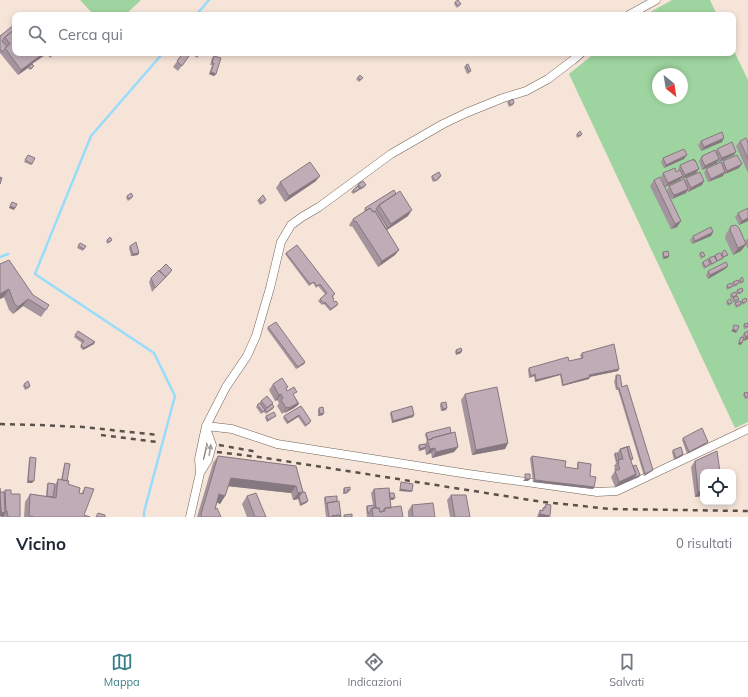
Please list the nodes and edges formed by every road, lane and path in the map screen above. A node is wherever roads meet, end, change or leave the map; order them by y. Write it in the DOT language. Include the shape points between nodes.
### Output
graph roads {
  1 [pos="656,0"];
  2 [pos="634,12"];
  3 [pos="578,56"];
  4 [pos="206,426"];
  5 [pos="748,429"];
  6 [pos="190,517"];
  1 -- 2 [label="street"];
  3 -- 4 [label="street" via="526,91 466,113 397,151 292,225 281,242 256,336"];
  4 -- 5 [label="street" via="232,429 277,444 597,492 617,491"];
  4 -- 6 [label="street" via="199,459 200,473"];
}
